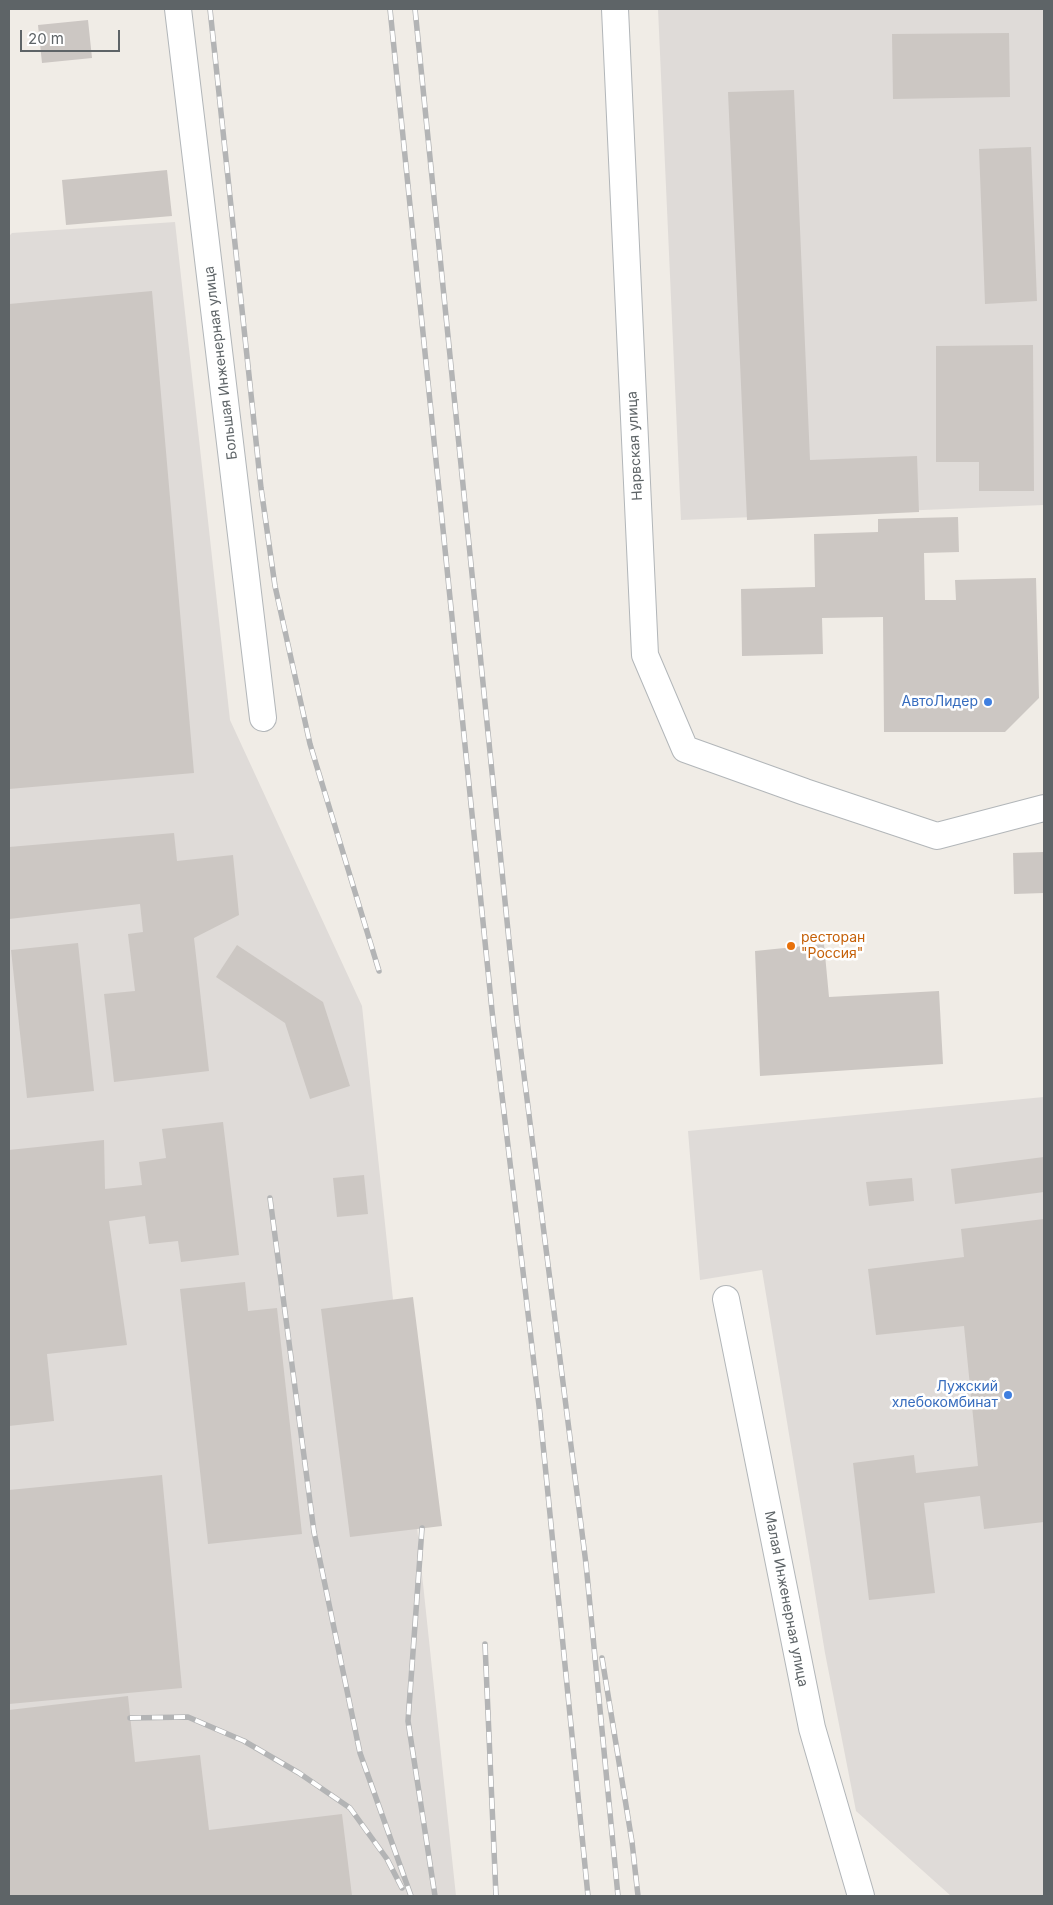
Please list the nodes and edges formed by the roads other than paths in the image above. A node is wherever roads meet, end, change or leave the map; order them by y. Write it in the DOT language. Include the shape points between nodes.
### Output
graph roads {
  1 [pos="178,9"];
  2 [pos="615,9"];
  3 [pos="263,718"];
  4 [pos="1044,808"];
  5 [pos="726,1299"];
  6 [pos="861,1896"];
  1 -- 3 [label="street, Большая Инженерная улица"];
  2 -- 4 [label="street, Нарвская улица" via="645,655 685,749 937,836"];
  5 -- 6 [label="street, Малая Инженерная улица" via="812,1728"];
}
